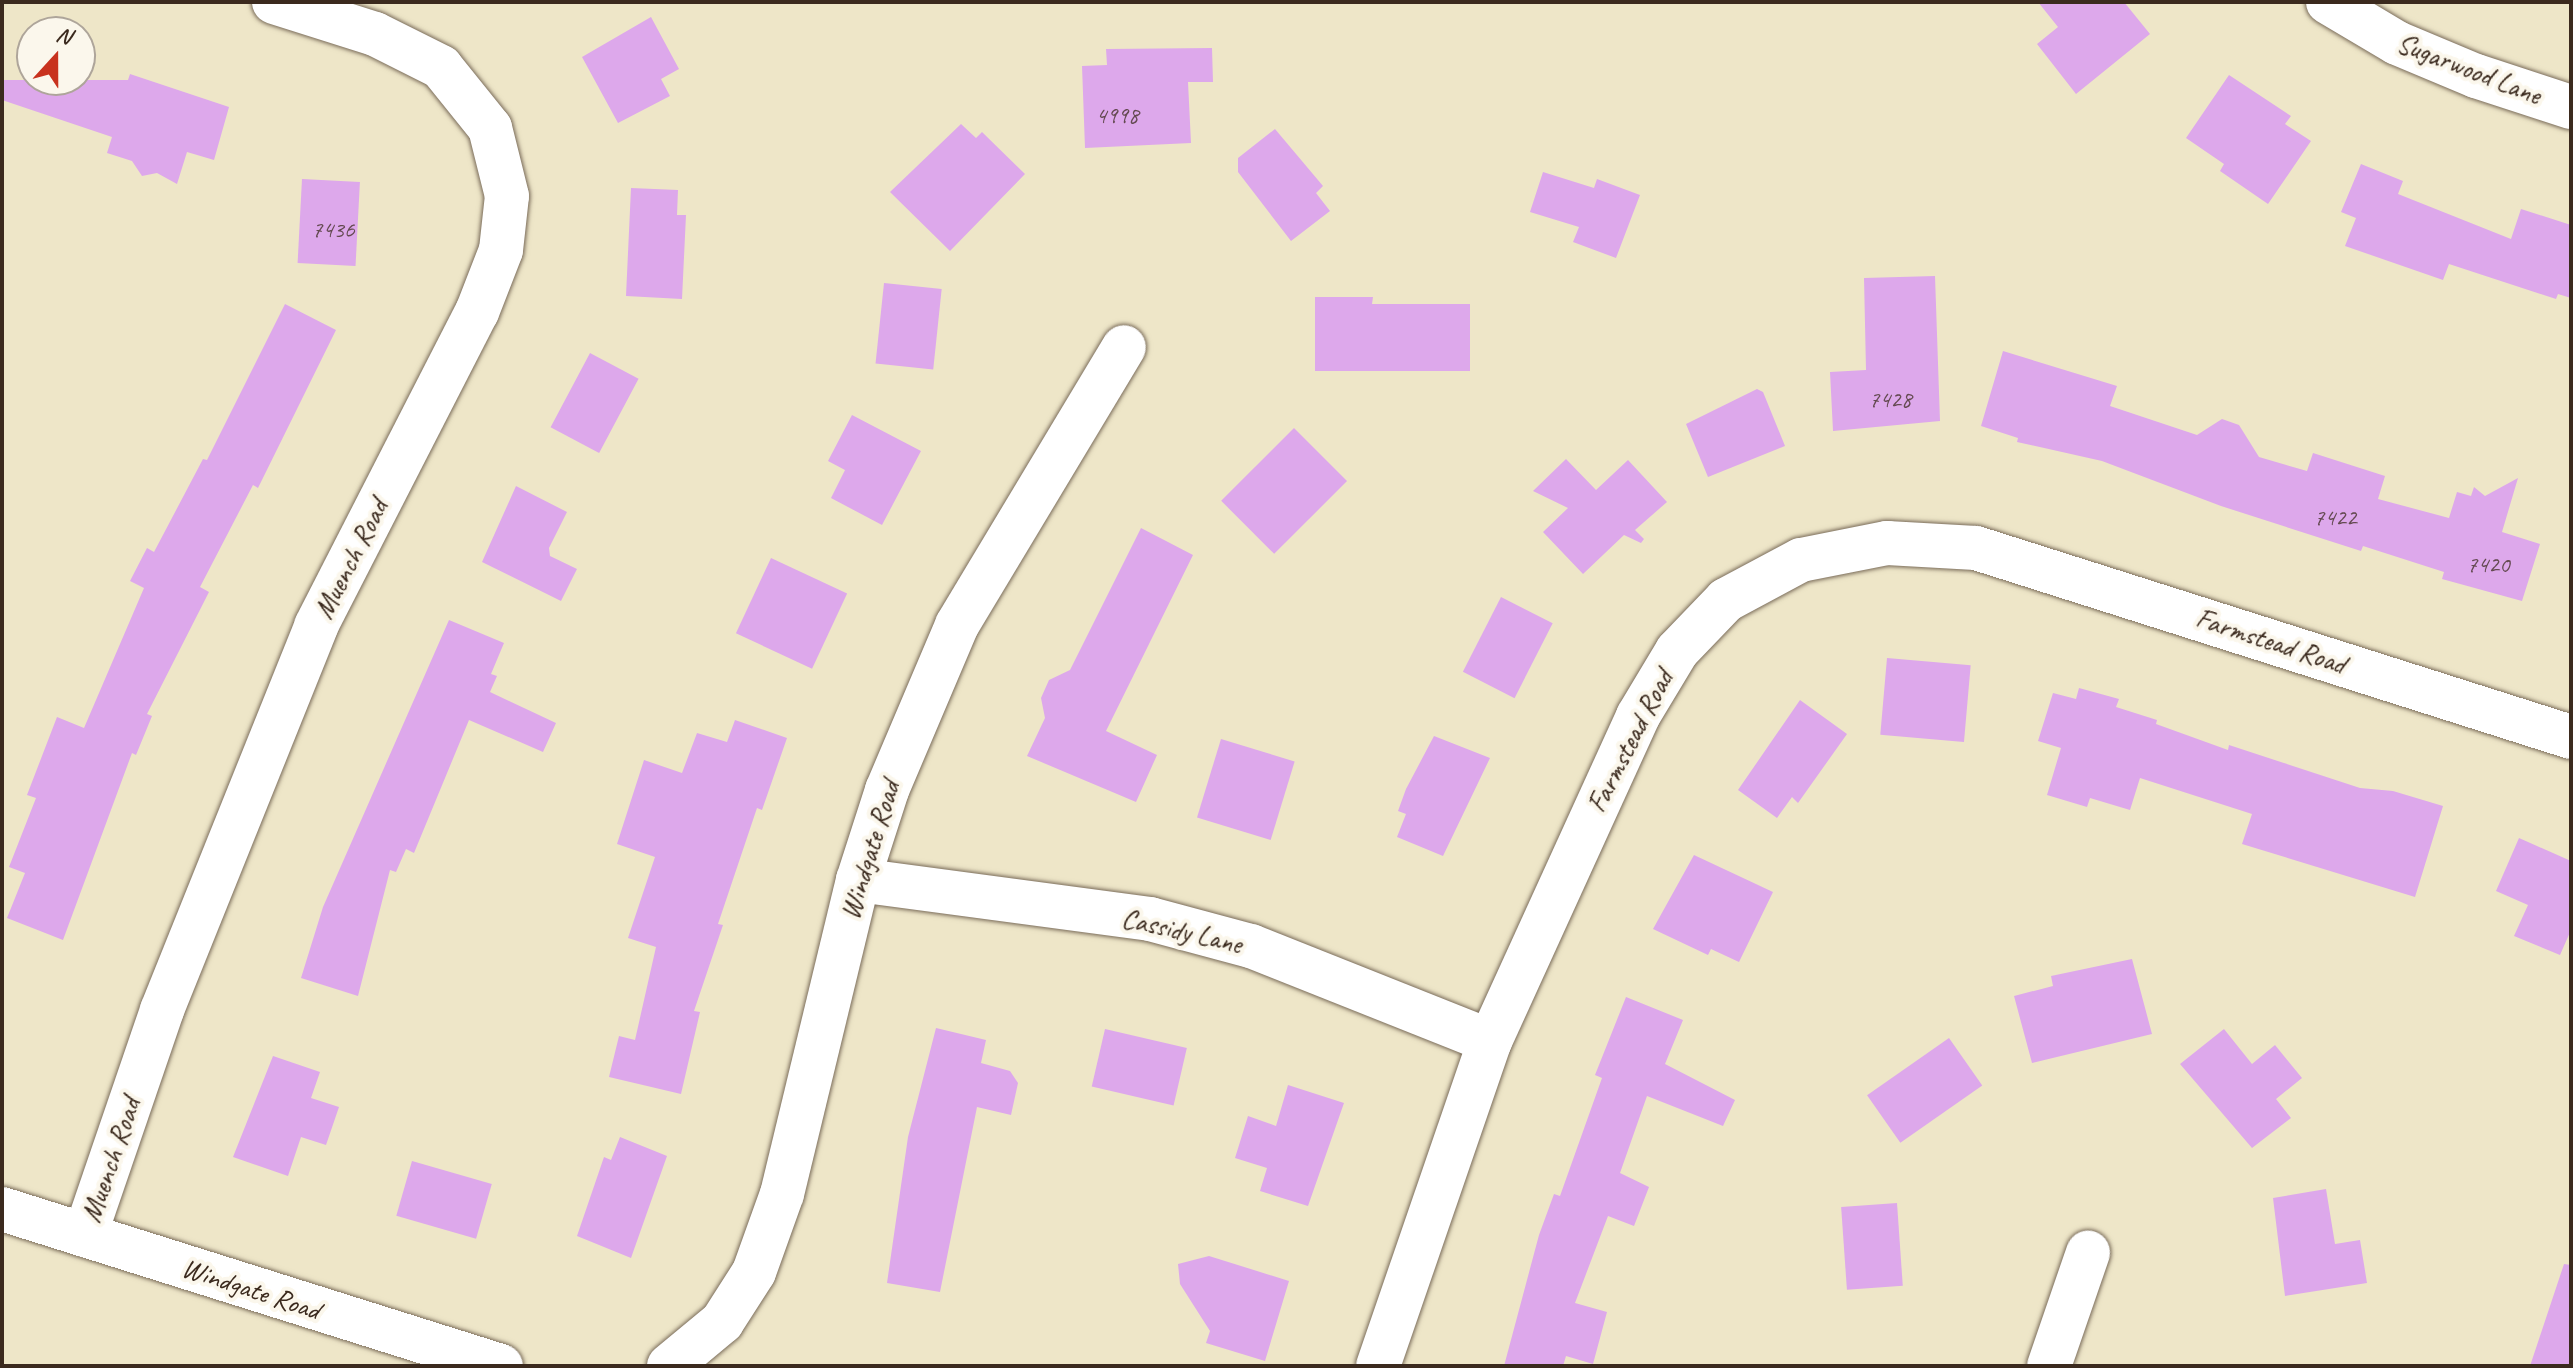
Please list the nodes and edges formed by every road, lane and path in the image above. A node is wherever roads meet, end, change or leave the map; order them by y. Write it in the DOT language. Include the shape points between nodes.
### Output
graph roads {
  1 [pos="274,2"];
  2 [pos="2328,2"];
  3 [pos="2571,107"];
  4 [pos="1124,347"];
  5 [pos="2571,737"];
  6 [pos="858,880"];
  7 [pos="1490,1041"];
  8 [pos="2,1209"];
  9 [pos="85,1235"];
  10 [pos="2088,1253"];
  11 [pos="501,1366"];
  12 [pos="669,1366"];
  13 [pos="1378,1366"];
  14 [pos="2049,1366"];
  1 -- 9 [label="street, Muench Road" via="375,34 441,67 490,128 507,196 501,250 477,312 316,626 162,1010"];
  2 -- 3 [label="street, Sugarwood Lane" via="2397,43"];
  4 -- 6 [label="street, Windgate Road" via="957,625 887,790"];
  5 -- 7 [label="street, Farmstead Road" via="1976,548 1887,543 1801,560 1726,600 1677,651 1638,716"];
  6 -- 7 [label="street, Cassidy Lane" via="1150,919 1251,946"];
  6 -- 12 [label="street, Windgate Road" via="782,1194 754,1272 722,1322"];
  7 -- 13 [label="street, Farmstead Road"];
  8 -- 9 [label="street, Windgate Road"];
  9 -- 11 [label="street, Windgate Road"];
  10 -- 14 [label="street"];
}
